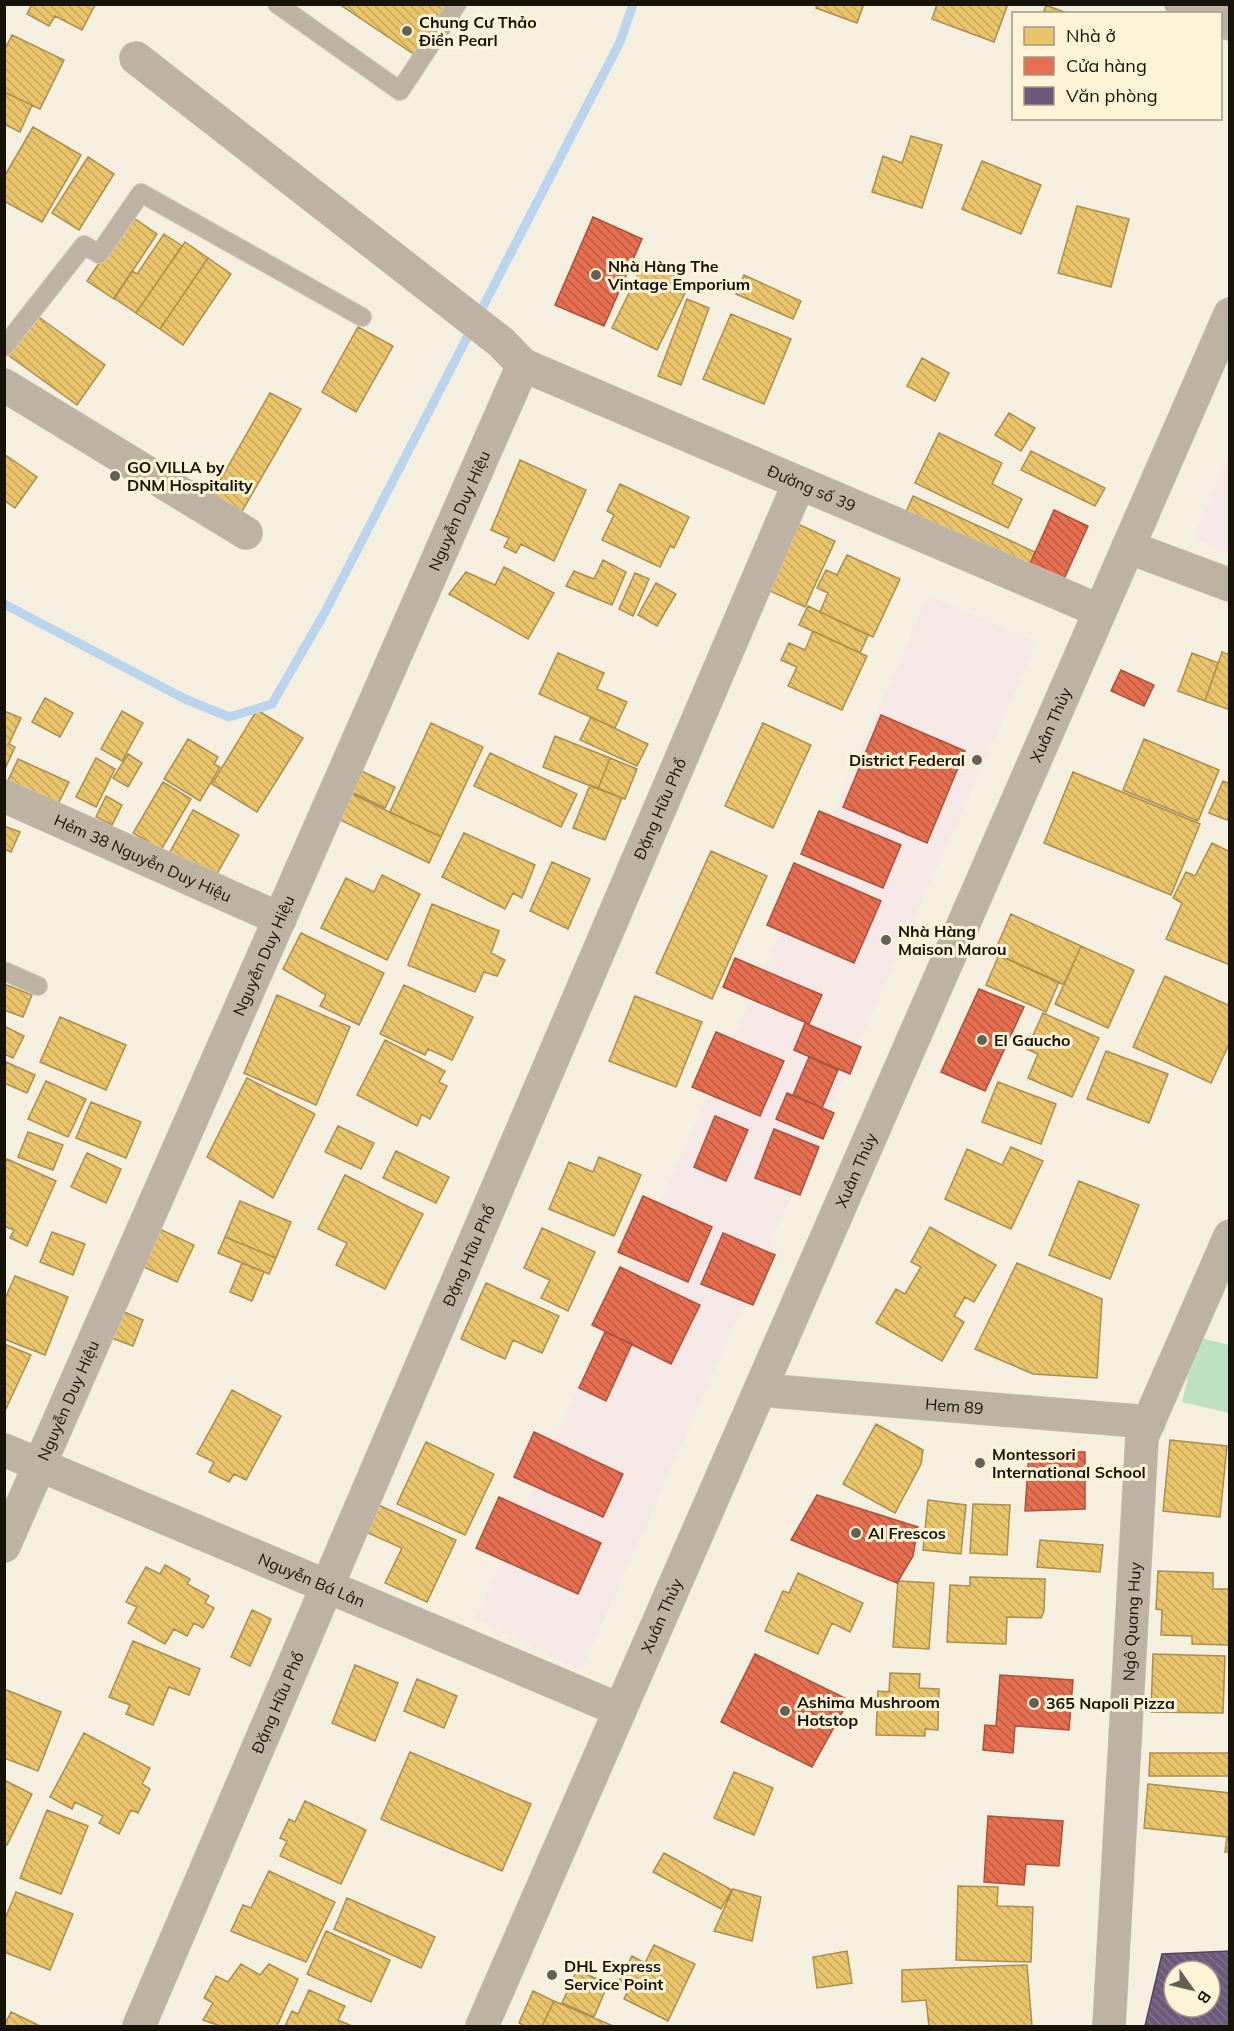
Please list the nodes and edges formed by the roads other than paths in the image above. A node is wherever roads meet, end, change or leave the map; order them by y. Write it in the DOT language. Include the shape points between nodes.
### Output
graph roads {
  1 [pos="278,4"];
  2 [pos="457,4"];
  3 [pos="1181,4"];
  4 [pos="1199,12"];
  5 [pos="136,58"];
  6 [pos="1230,314"];
  7 [pos="362,317"];
  8 [pos="4,346"];
  9 [pos="513,354"];
  10 [pos="4,386"];
  11 [pos="799,483"];
  12 [pos="246,533"];
  13 [pos="1128,547"];
  14 [pos="1230,585"];
  15 [pos="1100,611"];
  16 [pos="4,796"];
  17 [pos="280,919"];
  18 [pos="4,971"];
  19 [pos="38,986"];
  20 [pos="1230,1236"];
  21 [pos="760,1390"];
  22 [pos="1149,1422"];
  23 [pos="4,1450"];
  24 [pos="40,1465"];
  25 [pos="4,1546"];
  26 [pos="327,1586"];
  27 [pos="620,1710"];
  28 [pos="139,2026"];
  29 [pos="482,2026"];
  30 [pos="1109,2026"];
  1 -- 2 [label="lane" via="400,91"];
  3 -- 4 [label="street"];
  5 -- 9 [label="street, Đường số 39"];
  6 -- 13 [label="street, Xuân Thủy"];
  7 -- 8 [label="lane" via="141,193 99,255 84,244"];
  9 -- 11 [label="street, Đường số 39"];
  9 -- 17 [label="street, Nguyễn Duy Hiệu"];
  10 -- 12 [label="street"];
  11 -- 15 [label="street, Đường số 39"];
  11 -- 26 [label="street, Đặng Hữu Phổ"];
  13 -- 14 [label="street"];
  13 -- 15 [label="street, Xuân Thủy"];
  15 -- 21 [label="street, Xuân Thủy"];
  16 -- 17 [label="street, Hẻm 38 Nguyễn Duy Hiệu"];
  17 -- 24 [label="street, Nguyễn Duy Hiệu"];
  18 -- 19 [label="lane"];
  20 -- 22 [label="street, Ngô Quang Huy"];
  21 -- 22 [label="street, Hem 89"];
  21 -- 27 [label="street, Xuân Thủy"];
  22 -- 30 [label="street, Ngô Quang Huy" via="1142,1437"];
  23 -- 24 [label="street, Nguyễn Bá Lân"];
  24 -- 25 [label="street, Nguyễn Duy Hiệu"];
  24 -- 26 [label="street, Nguyễn Bá Lân"];
  26 -- 27 [label="street, Nguyễn Bá Lân"];
  26 -- 28 [label="street, Đặng Hữu Phổ"];
  27 -- 29 [label="street, Xuân Thủy"];
}
